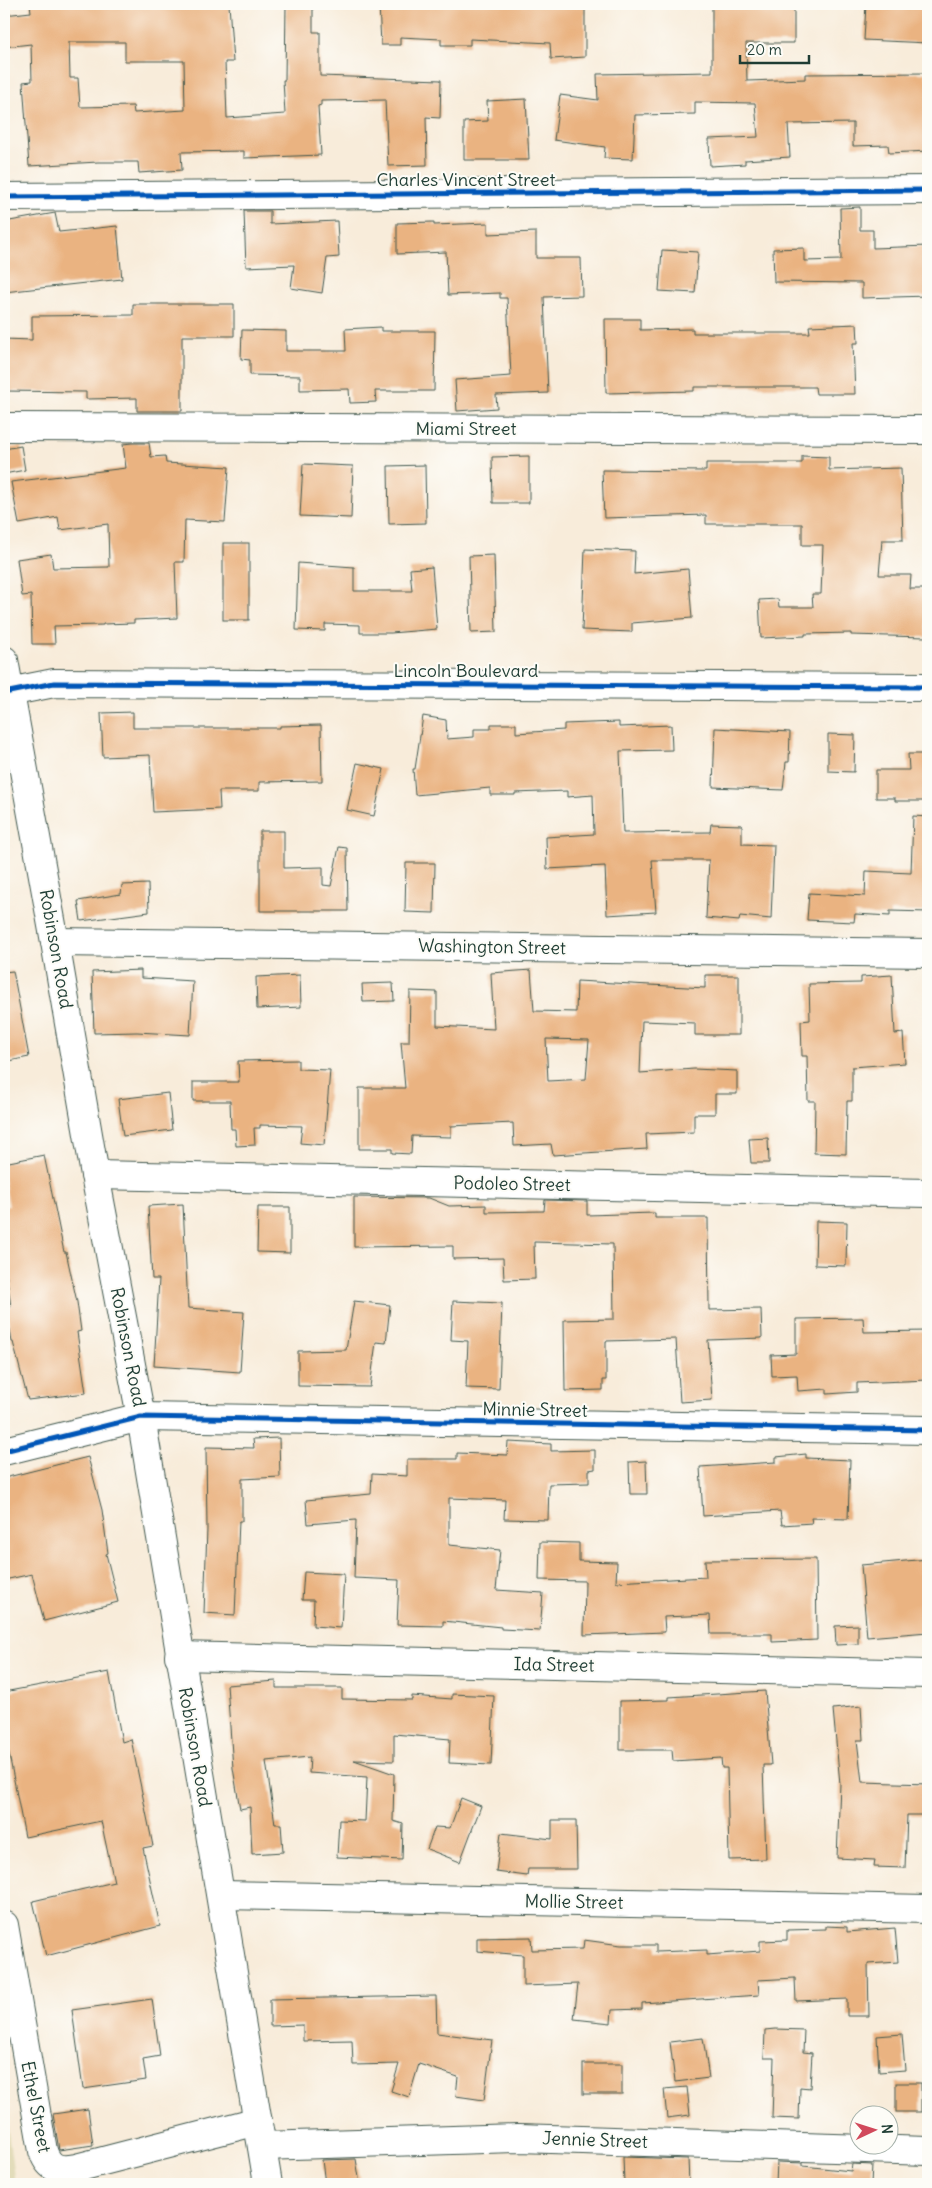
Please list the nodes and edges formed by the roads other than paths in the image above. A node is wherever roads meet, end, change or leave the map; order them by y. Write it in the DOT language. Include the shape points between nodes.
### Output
graph roads {
  1 [pos="928,190"];
  2 [pos="4,197"];
  3 [pos="4,427"];
  4 [pos="928,430"];
  5 [pos="4,660"];
  6 [pos="928,687"];
  7 [pos="6,692"];
  8 [pos="55,942"];
  9 [pos="928,953"];
  10 [pos="95,1175"];
  11 [pos="928,1193"];
  12 [pos="141,1417"];
  13 [pos="928,1430"];
  14 [pos="4,1451"];
  15 [pos="180,1656"];
  16 [pos="928,1674"];
  17 [pos="220,1895"];
  18 [pos="928,1909"];
  19 [pos="4,1925"];
  20 [pos="260,2133"];
  21 [pos="928,2151"];
  22 [pos="268,2184"];
  1 -- 2 [label="street, Charles Vincent Street"];
  3 -- 4 [label="street, Miami Street"];
  5 -- 7 [label="street, Robinson Road"];
  6 -- 7 [label="street, Lincoln Boulevard" via="54,683"];
  7 -- 8 [label="street, Robinson Road"];
  8 -- 9 [label="street, Washington Street"];
  8 -- 10 [label="street, Robinson Road"];
  10 -- 11 [label="street, Podoleo Street"];
  10 -- 12 [label="street, Robinson Road"];
  12 -- 13 [label="street, Minnie Street"];
  12 -- 14 [label="street, Minnie Street"];
  12 -- 15 [label="street, Robinson Road"];
  15 -- 16 [label="street, Ida Street"];
  15 -- 17 [label="street, Robinson Road"];
  17 -- 18 [label="street, Mollie Street"];
  17 -- 20 [label="street, Robinson Road"];
  19 -- 20 [label="street, Ethel Street" via="43,2151 52,2166 59,2170 76,2168"];
  20 -- 21 [label="street, Jennie Street"];
  20 -- 22 [label="street, Robinson Road"];
}
